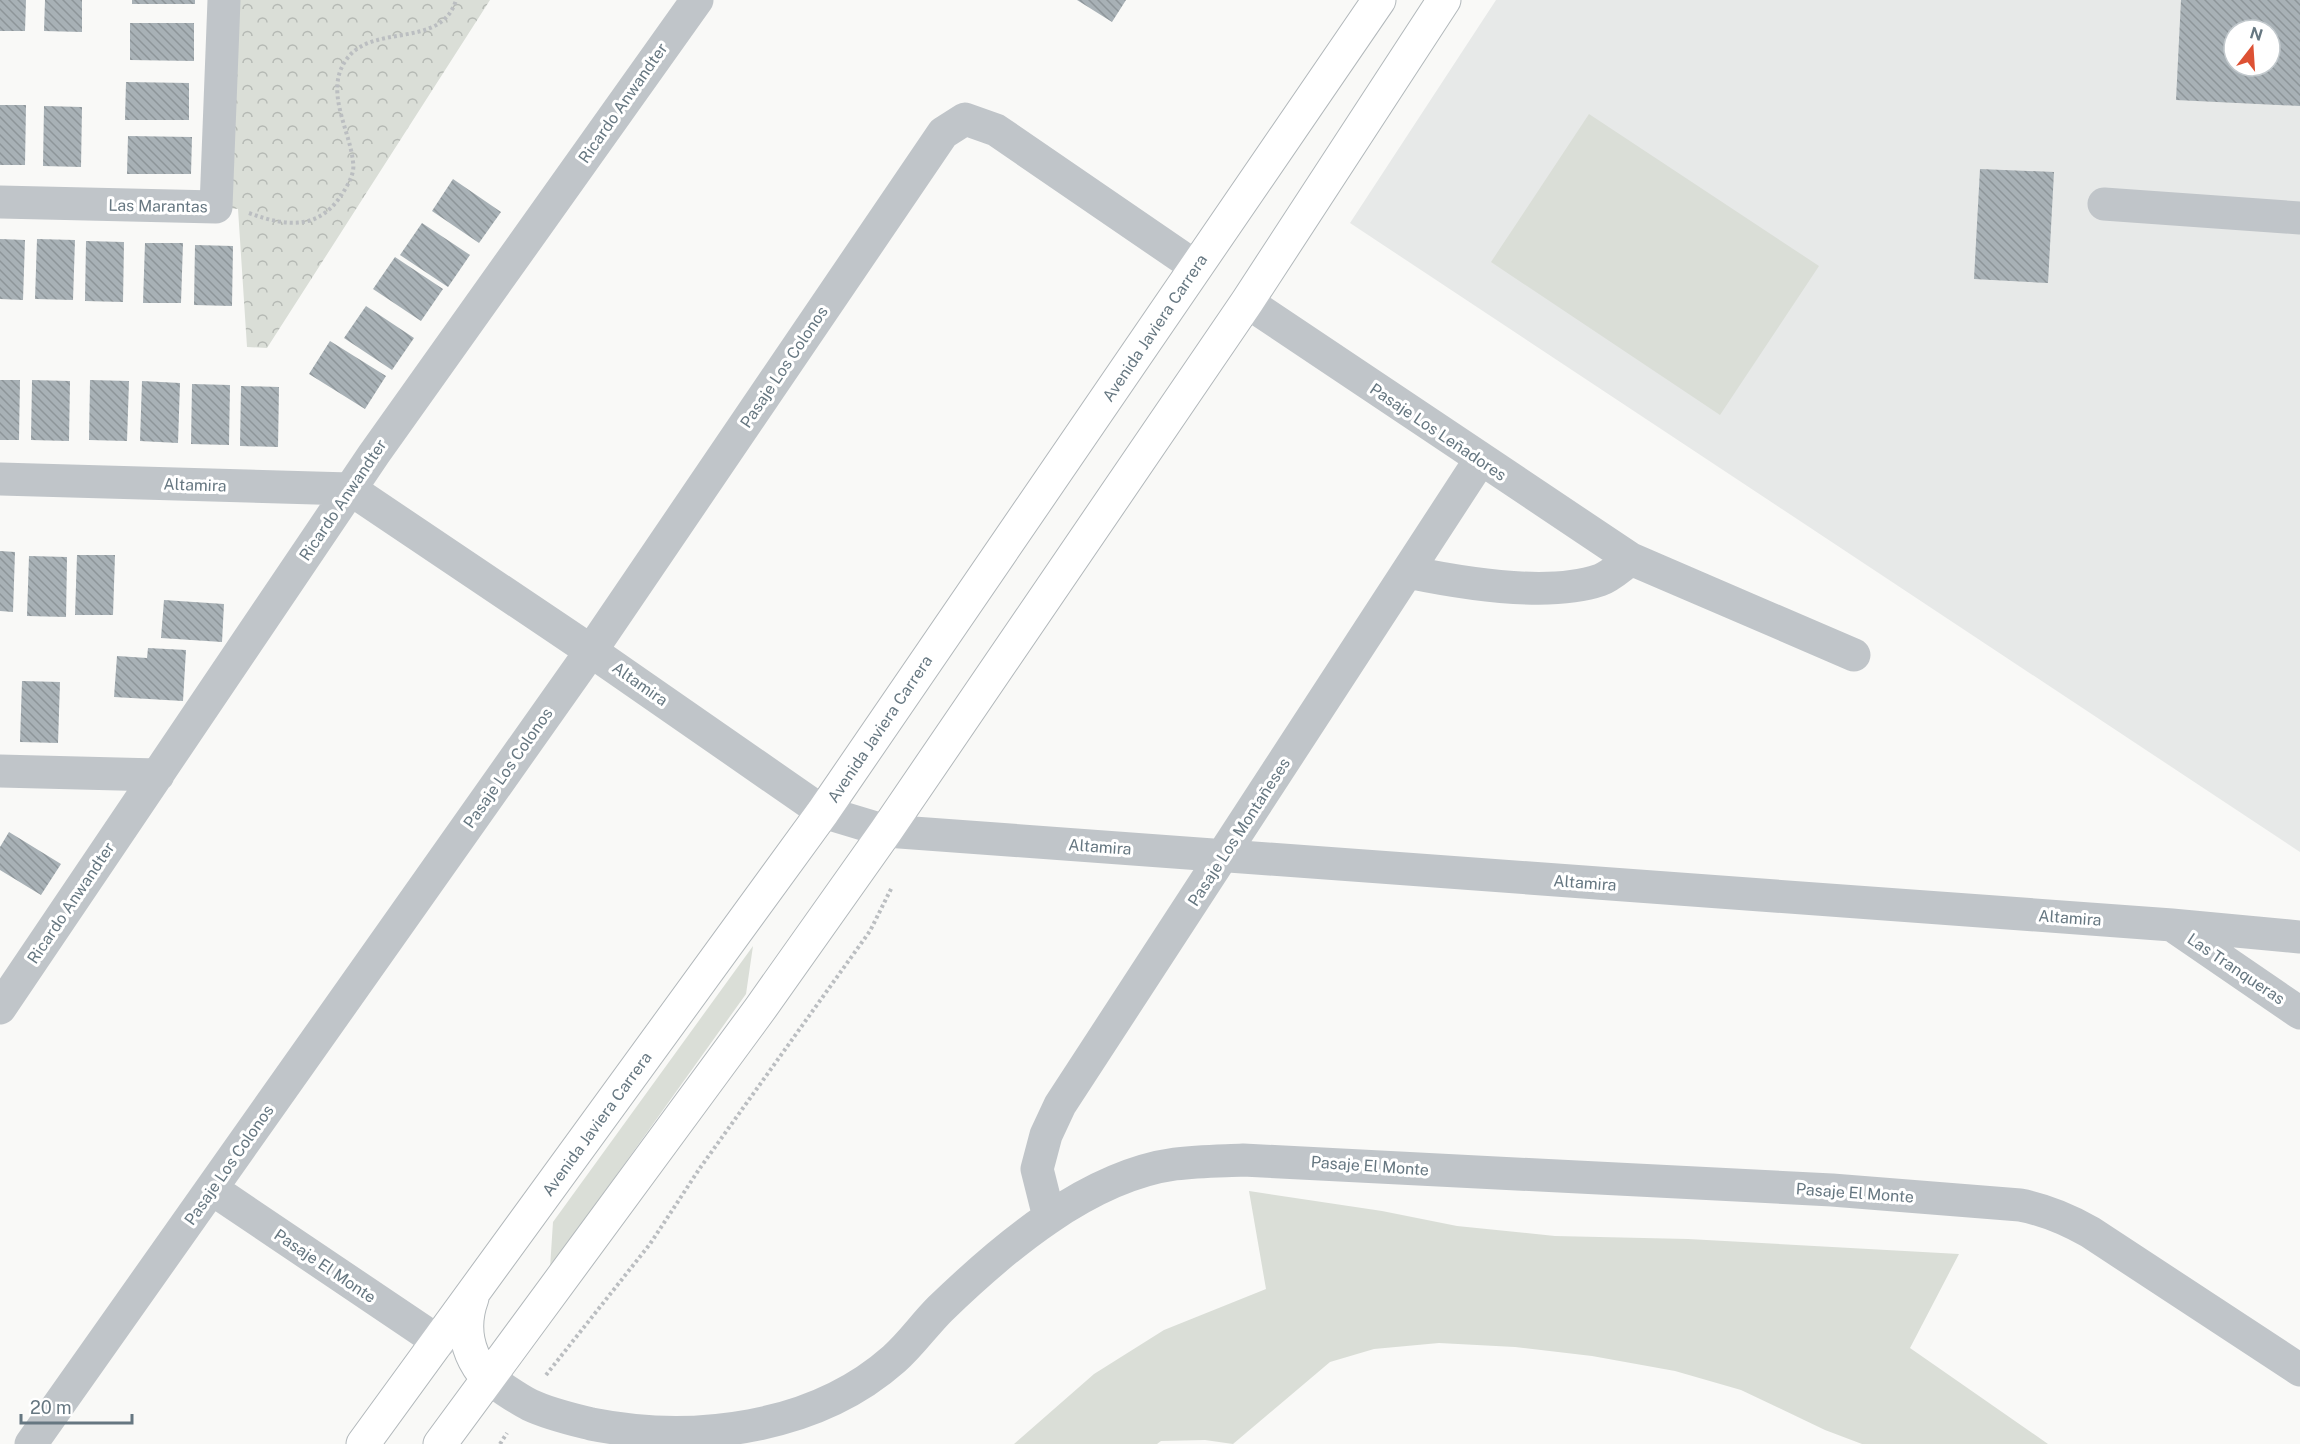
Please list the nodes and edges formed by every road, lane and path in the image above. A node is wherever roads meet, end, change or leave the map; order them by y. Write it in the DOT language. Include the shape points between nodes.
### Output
graph roads {
  1 [pos="224,0"];
  2 [pos="456,0"];
  3 [pos="697,0"];
  4 [pos="1379,0"];
  5 [pos="1444,0"];
  6 [pos="217,186"];
  7 [pos="0,202"];
  8 [pos="2104,204"];
  9 [pos="2300,218"];
  10 [pos="1196,267"];
  11 [pos="1247,302"];
  12 [pos="1480,460"];
  13 [pos="0,479"];
  14 [pos="350,489"];
  15 [pos="1631,559"];
  16 [pos="1408,572"];
  17 [pos="591,651"];
  18 [pos="1854,655"];
  19 [pos="0,771"];
  20 [pos="158,775"];
  21 [pos="823,812"];
  22 [pos="886,831"];
  23 [pos="1224,856"];
  24 [pos="2172,926"];
  25 [pos="2300,938"];
  26 [pos="0,1008"];
  27 [pos="2300,1013"];
  28 [pos="212,1189"];
  29 [pos="1049,1216"];
  30 [pos="474,1294"];
  31 [pos="439,1342"];
  32 [pos="2300,1370"];
  33 [pos="488,1379"];
  34 [pos="31,1444"];
  35 [pos="363,1444"];
  36 [pos="440,1444"];
  1 -- 6 [label="street, Las Marantas"];
  2 -- 6 [label="path" via="454,8 435,27 368,45 345,61 338,98 354,163 350,182 324,213 307,223 285,225 238,209"];
  3 -- 14 [label="street, Ricardo Anwandter"];
  4 -- 10 [label="main road, Avenida Javiera Carrera"];
  5 -- 11 [label="main road"];
  6 -- 7 [label="street, Las Marantas" via="216,207"];
  8 -- 9 [label="street"];
  10 -- 17 [label="street, Pasaje Los Colonos" via="996,130 965,119 943,134"];
  10 -- 21 [label="main road, Avenida Javiera Carrera"];
  11 -- 12 [label="street, Pasaje Los Leñadores"];
  11 -- 22 [label="main road"];
  12 -- 15 [label="street, Pasaje Los Leñadores"];
  12 -- 16 [label="street, Pasaje Los Montañeses"];
  13 -- 14 [label="street, Altamira"];
  14 -- 17 [label="street, Altamira"];
  14 -- 20 [label="street, Ricardo Anwandter"];
  15 -- 16 [label="street" via="1602,579 1570,586 1505,586"];
  15 -- 18 [label="street, Pasaje Los Leñadores"];
  16 -- 23 [label="street, Pasaje Los Montañeses"];
  17 -- 21 [label="street, Altamira"];
  17 -- 28 [label="street, Pasaje Los Colonos"];
  19 -- 20 [label="street"];
  20 -- 26 [label="street, Ricardo Anwandter"];
  21 -- 22 [label="street, Altamira"];
  21 -- 30 [label="main road, Avenida Javiera Carrera"];
  22 -- 23 [label="street, Altamira"];
  22 -- 33 [label="main road"];
  23 -- 24 [label="street, Altamira"];
  23 -- 29 [label="street, Pasaje Los Montañeses" via="1060,1105 1046,1135 1037,1169"];
  24 -- 25 [label="street, Altamira"];
  24 -- 27 [label="street, Las Tranqueras"];
  28 -- 31 [label="street, Pasaje El Monte"];
  28 -- 34 [label="street, Pasaje Los Colonos"];
  29 -- 32 [label="street, Pasaje El Monte" via="1141,1173 1173,1164 1243,1160 1832,1190 2020,1205 2068,1219"];
  29 -- 33 [label="street, Pasaje El Monte" via="974,1277 894,1359 859,1384 783,1419 699,1433 612,1429 531,1406"];
  30 -- 31 [label="main road, Avenida Javiera Carrera"];
  30 -- 33 [label="main road" via="466,1332 470,1352"];
  31 -- 35 [label="main road, Avenida Javiera Carrera"];
  33 -- 36 [label="main road"];
}
